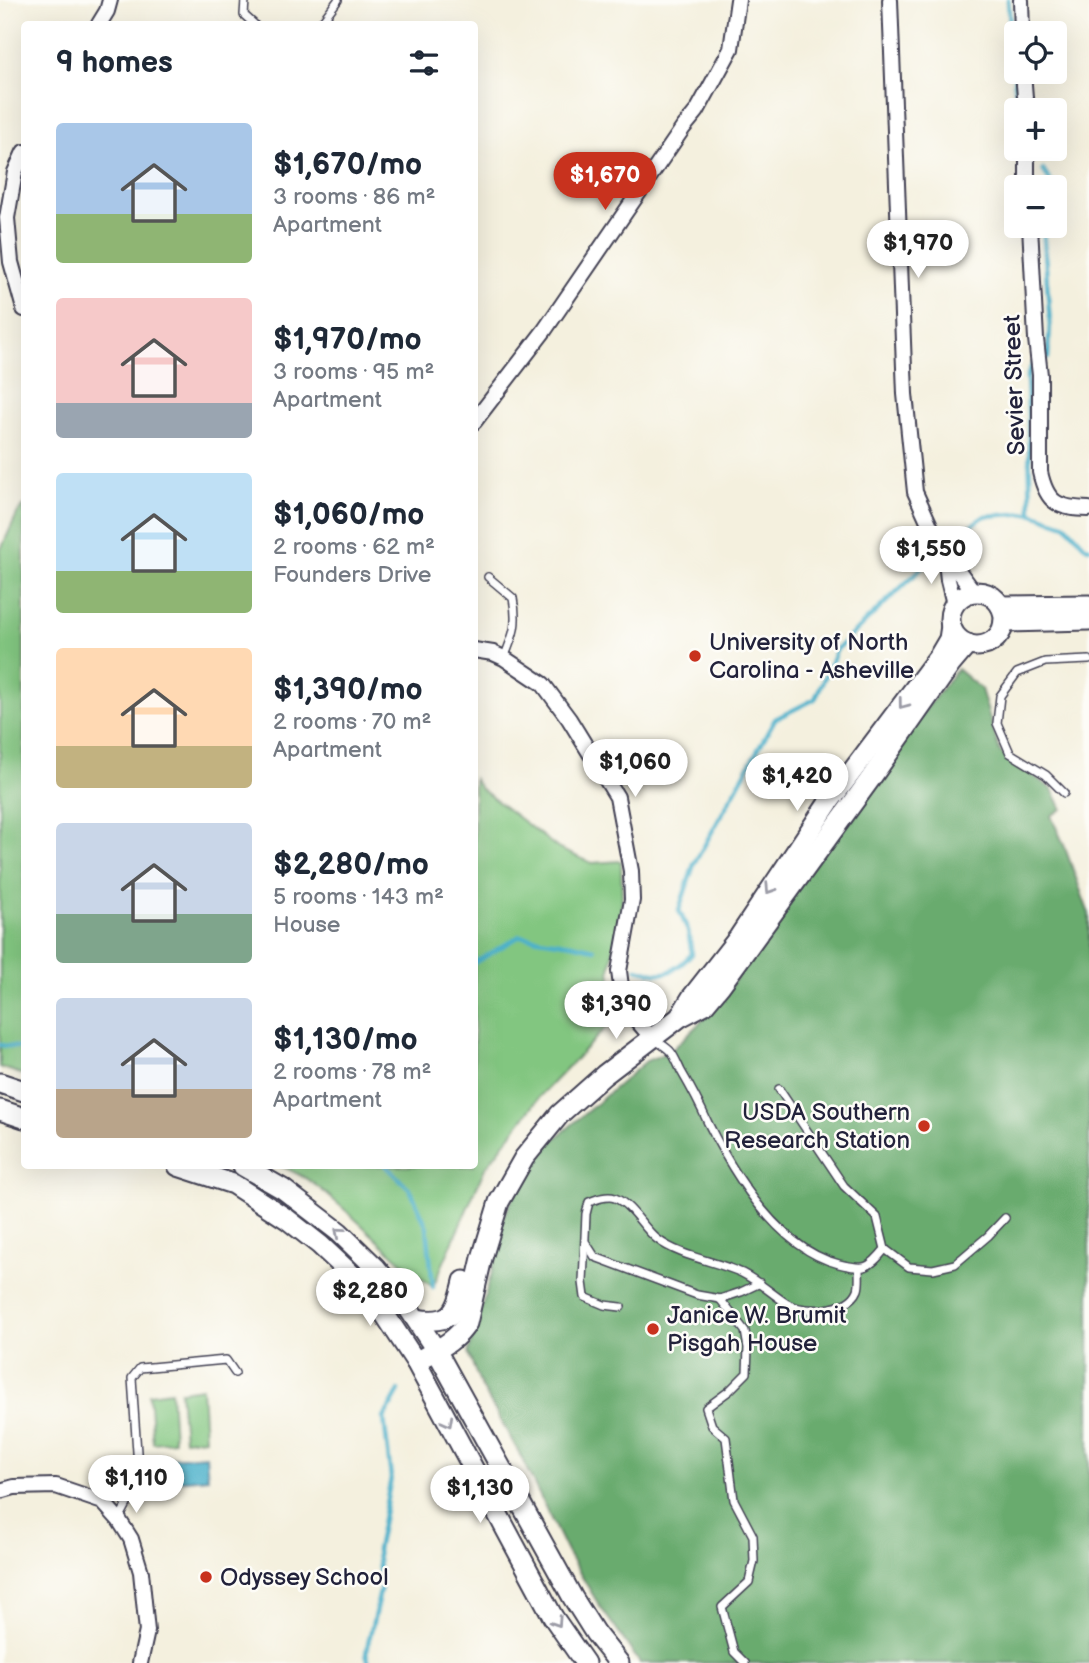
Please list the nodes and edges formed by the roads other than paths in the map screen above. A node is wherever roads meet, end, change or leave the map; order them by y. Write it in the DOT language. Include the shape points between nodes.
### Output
graph roads {
  1 [pos="110,0"];
  2 [pos="245,0"];
  3 [pos="338,0"];
  4 [pos="890,0"];
  5 [pos="1021,0"];
  6 [pos="738,1"];
  7 [pos="101,21"];
  8 [pos="251,21"];
  9 [pos="322,21"];
  10 [pos="1022,21"];
  11 [pos="21,159"];
  12 [pos="1031,238"];
  13 [pos="21,300"];
  14 [pos="478,417"];
  15 [pos="1089,509"];
  16 [pos="946,561"];
  17 [pos="488,576"];
  18 [pos="974,592"];
  19 [pos="954,604"];
  20 [pos="1089,605"];
  21 [pos="1002,614"];
  22 [pos="1089,620"];
  23 [pos="951,626"];
  24 [pos="968,644"];
  25 [pos="478,651"];
  26 [pos="504,658"];
  27 [pos="1089,660"];
  28 [pos="1064,793"];
  29 [pos="680,1017"];
  30 [pos="652,1038"];
  31 [pos="0,1083"];
  32 [pos="779,1089"];
  33 [pos="21,1090"];
  34 [pos="0,1110"];
  35 [pos="21,1117"];
  36 [pos="187,1169"];
  37 [pos="248,1169"];
  38 [pos="499,1202"];
  39 [pos="1005,1218"];
  40 [pos="585,1243"];
  41 [pos="885,1249"];
  42 [pos="859,1268"];
  43 [pos="760,1283"];
  44 [pos="720,1299"];
  45 [pos="621,1307"];
  46 [pos="417,1319"];
  47 [pos="436,1350"];
  48 [pos="416,1362"];
  49 [pos="235,1373"];
  50 [pos="0,1491"];
  51 [pos="119,1520"];
  52 [pos="144,1659"];
  53 [pos="585,1663"];
  54 [pos="619,1663"];
  55 [pos="745,1663"];
  1 -- 7 [label="street"];
  2 -- 8 [label="lane" via="244,15"];
  3 -- 9 [label="lane"];
  4 -- 16 [label="street" via="905,394 915,492"];
  5 -- 10 [label="street"];
  6 -- 14 [label="street" via="731,49 697,111 544,331"];
  11 -- 13 [label="street" via="7,218 10,262"];
  12 -- 15 [label="street, Sevier Street" via="1043,486 1056,504"];
  16 -- 18 [label="street"];
  16 -- 19 [label="street"];
  17 -- 26 [label="lane" via="513,598 517,619"];
  18 -- 19 [label="main road"];
  18 -- 21 [label="main road" via="992,597"];
  19 -- 23 [label="main road"];
  20 -- 21 [label="main road"];
  21 -- 22 [label="main road"];
  21 -- 24 [label="main road" via="1000,633 991,641"];
  23 -- 24 [label="main road"];
  23 -- 29 [label="main road, one-way" via="939,656 829,802"];
  24 -- 29 [label="main road" via="720,986 705,1004"];
  25 -- 26 [label="street"];
  26 -- 30 [label="street" via="543,684 617,797 632,900 620,971 622,994"];
  27 -- 28 [label="lane" via="1045,662 1017,673 1000,696 997,723 1010,753 1046,775"];
  29 -- 30 [label="main road"];
  30 -- 38 [label="main road" via="561,1114 524,1158"];
  30 -- 42 [label="lane" via="671,1052 722,1150 762,1208 808,1252"];
  31 -- 33 [label="main road"];
  32 -- 41 [label="lane" via="845,1186 877,1217"];
  34 -- 35 [label="main road"];
  36 -- 48 [label="main road" via="233,1184 320,1245 378,1304"];
  46 -- 37 [label="main road, one-way" via="390,1283 339,1231"];
  38 -- 46 [label="main road" via="478,1232 458,1306 440,1321"];
  38 -- 47 [label="main road" via="467,1323"];
  39 -- 41 [label="lane" via="955,1264 933,1269 909,1267"];
  40 -- 43 [label="lane" via="589,1202 614,1197 657,1239"];
  40 -- 44 [label="lane" via="596,1257 697,1295"];
  40 -- 45 [label="lane" via="586,1297"];
  41 -- 42 [label="lane" via="874,1262"];
  42 -- 43 [label="lane" via="858,1289 849,1302 834,1307 812,1310 788,1304"];
  43 -- 44 [label="lane"];
  44 -- 55 [label="lane" via="746,1331 748,1348 747,1373 706,1408 712,1426 726,1438 734,1500 753,1536 749,1582 722,1608 734,1652"];
  46 -- 47 [label="main road"];
  47 -- 48 [label="main road"];
  47 -- 54 [label="main road" via="573,1598"];
  48 -- 53 [label="main road, one-way" via="553,1616"];
  49 -- 51 [label="lane" via="226,1360 140,1368 132,1378 139,1482"];
  50 -- 51 [label="street" via="56,1486 103,1502"];
  51 -- 52 [label="street" via="131,1539 141,1572 147,1631"];
}
